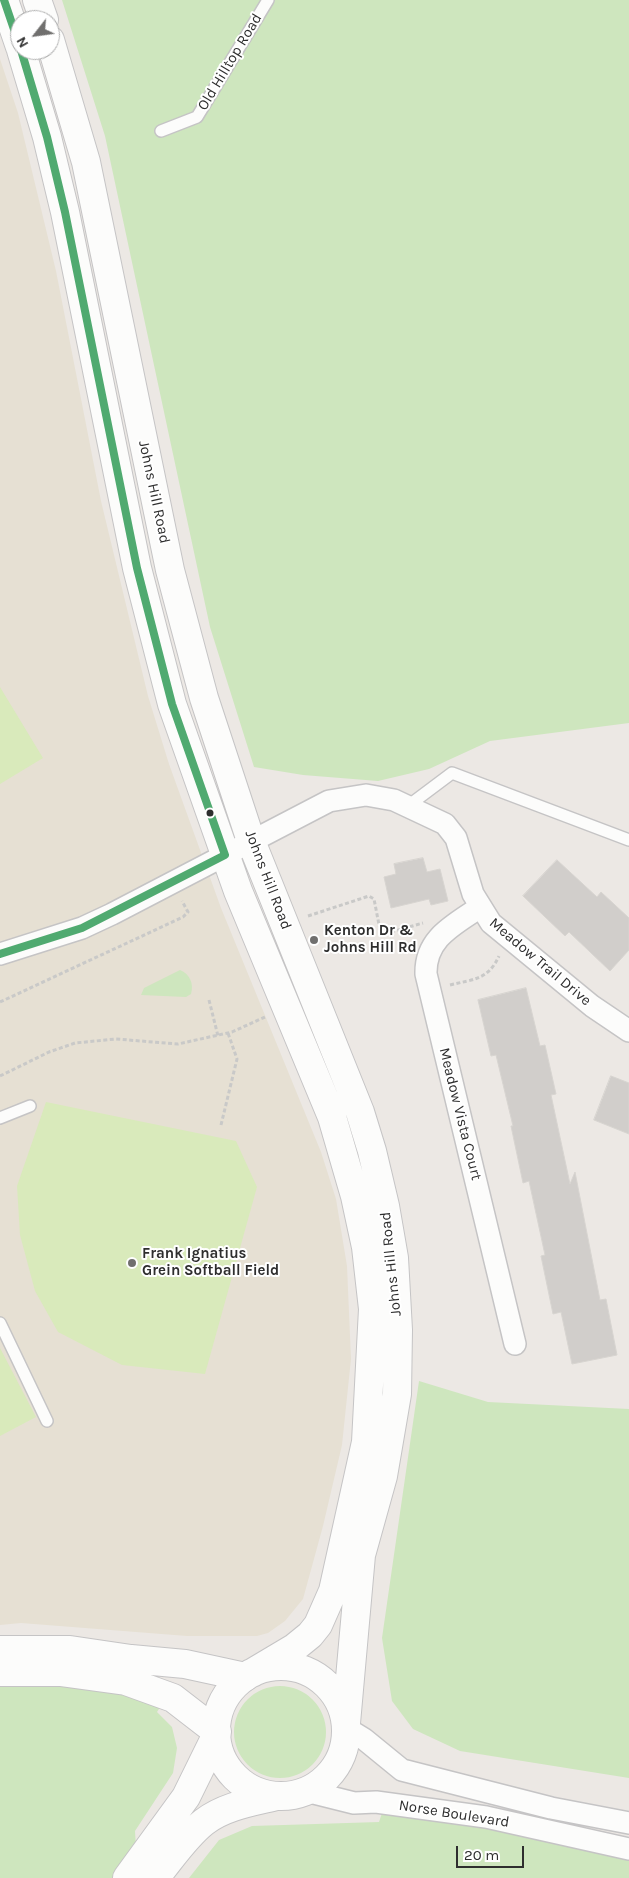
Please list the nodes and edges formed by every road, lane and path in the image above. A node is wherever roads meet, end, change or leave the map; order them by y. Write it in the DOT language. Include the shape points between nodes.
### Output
graph roads {
  1 [pos="4,0"];
  2 [pos="268,0"];
  3 [pos="10,17"];
  4 [pos="25,60"];
  5 [pos="56,60"];
  6 [pos="161,131"];
  7 [pos="408,806"];
  8 [pos="629,840"];
  9 [pos="251,841"];
  10 [pos="225,855"];
  11 [pos="178,894"];
  12 [pos="480,907"];
  13 [pos="305,917"];
  14 [pos="507,937"];
  15 [pos="436,940"];
  16 [pos="0,954"];
  17 [pos="430,990"];
  18 [pos="208,1000"];
  19 [pos="0,1002"];
  20 [pos="270,1015"];
  21 [pos="629,1031"];
  22 [pos="228,1033"];
  23 [pos="218,1036"];
  24 [pos="0,1076"];
  25 [pos="30,1106"];
  26 [pos="0,1118"];
  27 [pos="221,1124"];
  28 [pos="0,1324"];
  29 [pos="515,1344"];
  30 [pos="47,1421"];
  31 [pos="0,1650"];
  32 [pos="0,1672"];
  33 [pos="249,1675"];
  34 [pos="346,1725"];
  35 [pos="217,1734"];
  36 [pos="309,1790"];
  37 [pos="278,1796"];
  38 [pos="629,1823"];
  39 [pos="629,1849"];
  40 [pos="127,1878"];
  41 [pos="155,1878"];
  1 -- 3 [label="main road, Johns Hill Road"];
  2 -- 6 [label="lane, Old Hilltop Road" via="197,117"];
  4 -- 10 [label="main road, Johns Hill Road" via="65,212 137,568 172,704"];
  5 -- 9 [label="main road, Johns Hill Road" via="86,162 183,622"];
  7 -- 8 [label="lane" via="452,773"];
  7 -- 9 [label="street, Meadow Trail Drive" via="366,795 346,796 329,801"];
  7 -- 12 [label="street, Meadow Trail Drive" via="444,824 456,838"];
  9 -- 10 [label="street, Meadow Trail Drive"];
  9 -- 34 [label="main road, Johns Hill Road" via="360,1112 372,1150 394,1258 397,1394 383,1476 361,1555"];
  10 -- 16 [label="street, Meadow Trail Drive" via="89,924"];
  10 -- 33 [label="main road, Johns Hill Road" via="344,1152 366,1247 373,1309 366,1442 333,1591 310,1635"];
  11 -- 19 [label="path" via="187,915"];
  12 -- 14 [label="street, Meadow Trail Drive" via="491,923"];
  12 -- 15 [label="street, Meadow Vista Court"];
  13 -- 15 [label="path" via="369,896 374,899 381,935 425,922"];
  14 -- 17 [label="path" via="493,969 484,976"];
  14 -- 21 [label="street, Meadow Trail Drive" via="592,1006"];
  15 -- 17 [label="street, Meadow Vista Court" via="426,962"];
  17 -- 29 [label="street, Meadow Vista Court"];
  18 -- 23 [label="path"];
  20 -- 22 [label="path"];
  22 -- 23 [label="path"];
  22 -- 27 [label="path" via="236,1059"];
  23 -- 24 [label="path" via="178,1044 108,1039 75,1043 48,1052"];
  25 -- 26 [label="lane"];
  28 -- 30 [label="lane"];
  31 -- 33 [label="main road" via="70,1650"];
  32 -- 35 [label="main road" via="60,1672 126,1681 173,1698"];
  33 -- 34 [label="main road" via="272,1666 312,1673 328,1686 340,1703"];
  33 -- 35 [label="main road" via="236,1684 225,1699 218,1717"];
  34 -- 36 [label="main road" via="345,1743 338,1762 326,1778"];
  34 -- 38 [label="street, Norse Boulevard" via="402,1770 551,1808"];
  35 -- 37 [label="main road" via="225,1762 243,1784"];
  35 -- 40 [label="main road" via="186,1797"];
  36 -- 37 [label="main road"];
  36 -- 39 [label="street, Norse Boulevard" via="354,1803 376,1802 486,1817"];
  37 -- 41 [label="main road" via="238,1805 204,1822"];
}
